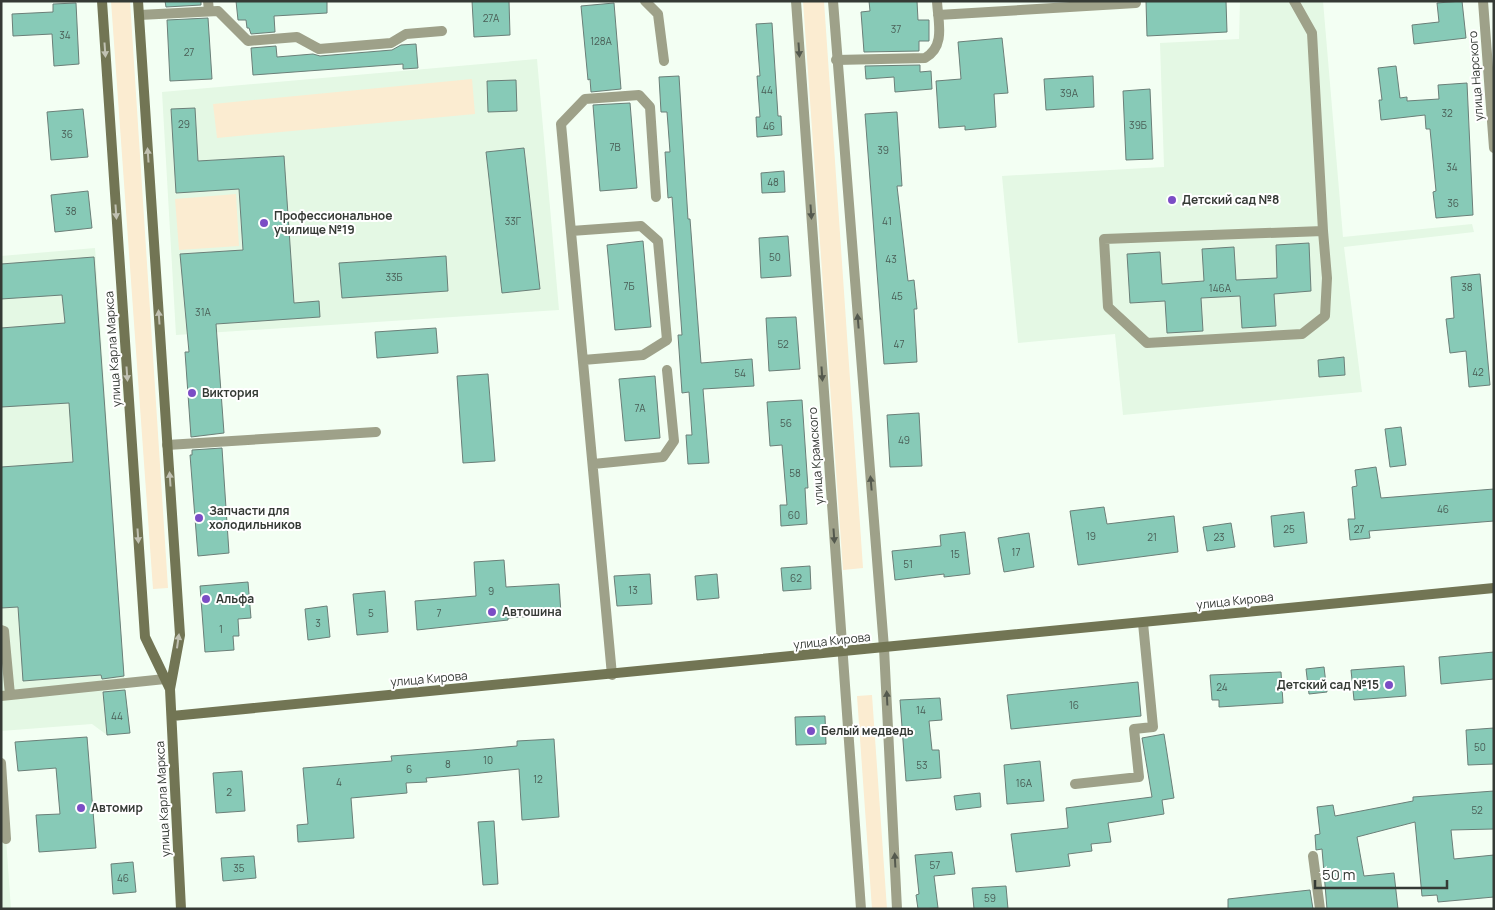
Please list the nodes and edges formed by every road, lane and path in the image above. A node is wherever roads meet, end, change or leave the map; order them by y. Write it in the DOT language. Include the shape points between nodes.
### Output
graph roads {
  1 [pos="102,1"];
  2 [pos="138,1"];
  3 [pos="645,1"];
  4 [pos="796,1"];
  5 [pos="833,1"];
  6 [pos="937,1"];
  7 [pos="1294,1"];
  8 [pos="1483,1"];
  9 [pos="1136,2"];
  10 [pos="208,6"];
  11 [pos="139,15"];
  12 [pos="938,15"];
  13 [pos="442,31"];
  14 [pos="836,60"];
  15 [pos="664,61"];
  16 [pos="1494,148"];
  17 [pos="656,197"];
  18 [pos="571,231"];
  19 [pos="1323,231"];
  20 [pos="583,360"];
  21 [pos="667,370"];
  22 [pos="376,432"];
  23 [pos="167,445"];
  24 [pos="593,464"];
  25 [pos="1494,588"];
  26 [pos="1143,623"];
  27 [pos="1,630"];
  28 [pos="884,648"];
  29 [pos="842,653"];
  30 [pos="612,674"];
  31 [pos="165,679"];
  32 [pos="170,689"];
  33 [pos="6,696"];
  34 [pos="172,716"];
  35 [pos="1,763"];
  36 [pos="1075,784"];
  37 [pos="6,839"];
  38 [pos="1313,856"];
  39 [pos="181,909"];
  40 [pos="861,909"];
  41 [pos="897,909"];
  42 [pos="1320,909"];
  1 -- 31 [label="main road, улица Карла Маркса, one-way" via="145,637"];
  2 -- 11 [label="main road, улица Карла Маркса"];
  3 -- 15 [label="street" via="658,14"];
  4 -- 29 [label="street, улица Крамского, one-way"];
  5 -- 14 [label="street"];
  6 -- 12 [label="street"];
  7 -- 19 [label="street" via="1312,33"];
  8 -- 16 [label="street, улица Нарского"];
  9 -- 12 [label="street"];
  10 -- 11 [label="street"];
  10 -- 13 [label="street" via="218,11 248,41 297,37 319,49 391,43 406,34"];
  23 -- 11 [label="main road, улица Карла Маркса, one-way"];
  12 -- 14 [label="street" via="940,41 934,53 925,58"];
  28 -- 14 [label="street, one-way"];
  17 -- 18 [label="street" via="650,107 639,95 585,99 561,124"];
  18 -- 20 [label="street"];
  18 -- 20 [label="street" via="641,226 658,241 667,340 643,355"];
  19 -- 19 [label="street" via="1104,239 1108,307 1147,343 1302,334 1324,316 1327,278"];
  20 -- 24 [label="street"];
  21 -- 24 [label="street" via="674,441 662,457"];
  22 -- 23 [label="street"];
  32 -- 23 [label="main road, улица Карла Маркса, one-way" via="180,635"];
  24 -- 30 [label="street"];
  25 -- 26 [label="main road, улица Кирова"];
  26 -- 28 [label="main road, улица Кирова"];
  26 -- 36 [label="street" via="1153,727 1134,729 1139,777"];
  27 -- 33 [label="street" via="4,631"];
  28 -- 29 [label="main road, улица Кирова"];
  41 -- 28 [label="street, one-way"];
  29 -- 30 [label="main road, улица Кирова"];
  29 -- 40 [label="street, улица Крамского"];
  30 -- 34 [label="main road, улица Кирова"];
  31 -- 32 [label="main road, улица Карла Маркса"];
  31 -- 33 [label="street"];
  32 -- 34 [label="main road, улица Карла Маркса"];
  34 -- 39 [label="main road, улица Карла Маркса"];
  35 -- 37 [label="street"];
  38 -- 42 [label="street"];
}
